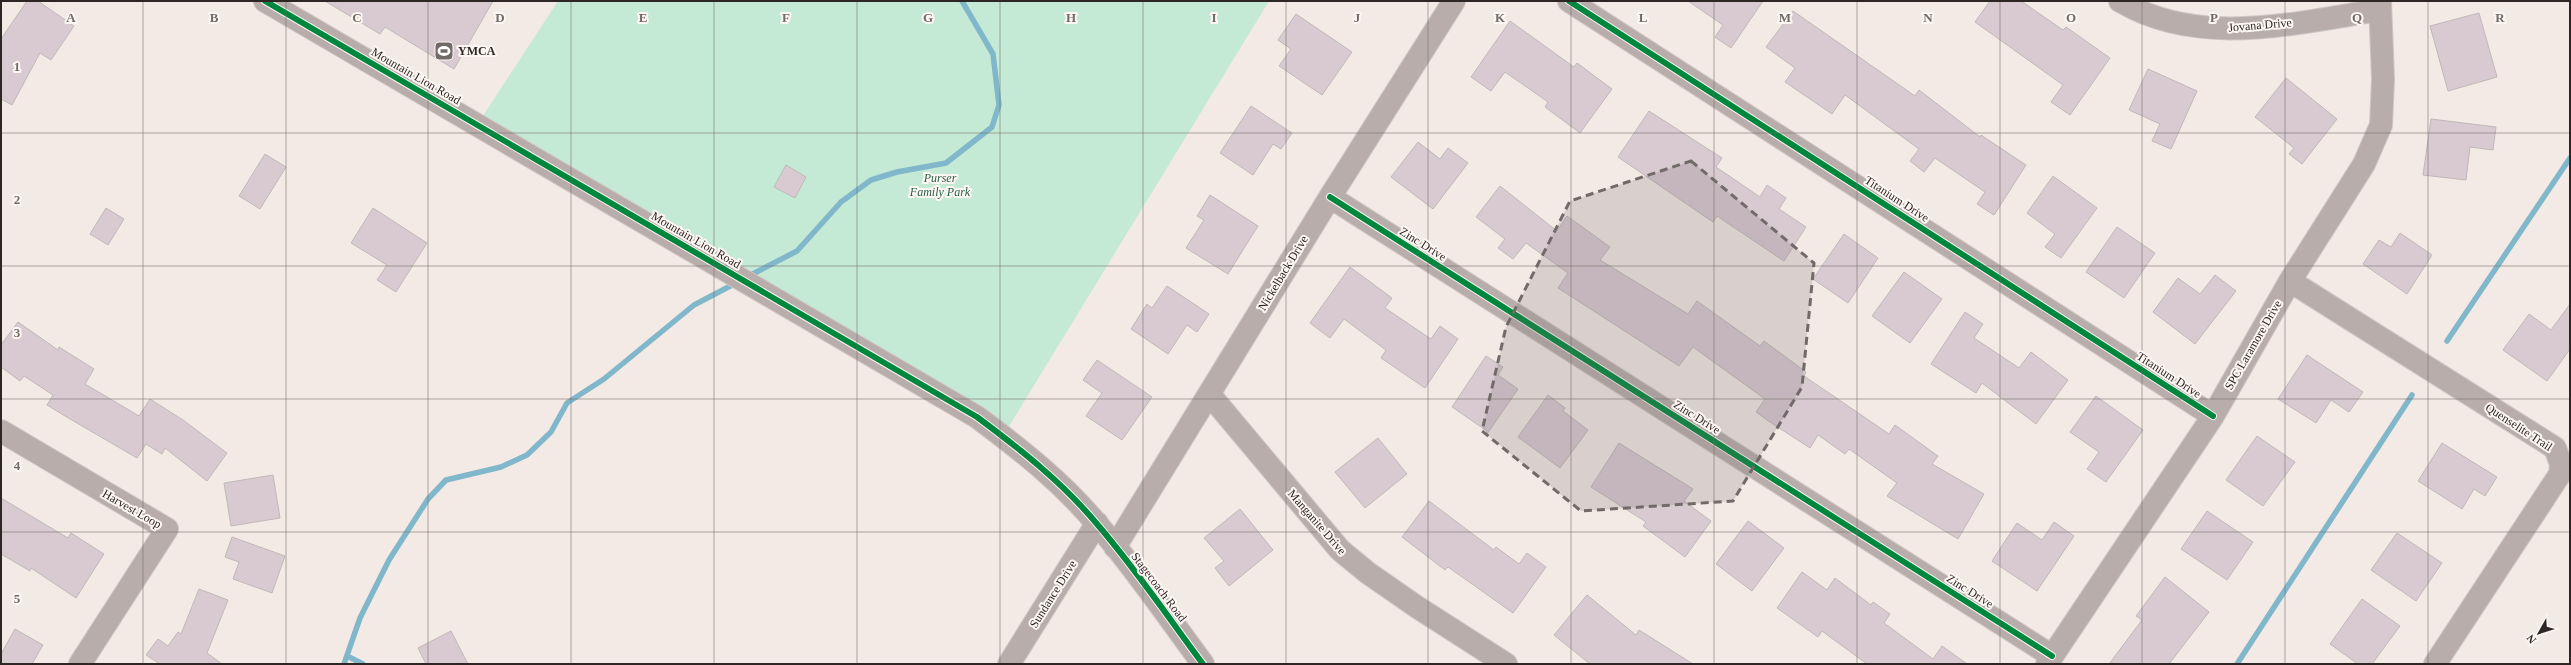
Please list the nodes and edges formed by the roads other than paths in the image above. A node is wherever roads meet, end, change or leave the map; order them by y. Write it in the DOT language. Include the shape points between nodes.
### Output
graph roads {
  1 [pos="265,1"];
  2 [pos="1454,1"];
  3 [pos="1569,1"];
  4 [pos="2120,1"];
  5 [pos="2379,5"];
  6 [pos="1330,197"];
  7 [pos="2290,281"];
  8 [pos="1210,394"];
  9 [pos="2212,416"];
  10 [pos="1,431"];
  11 [pos="1096,523"];
  12 [pos="1115,547"];
  13 [pos="2049,660"];
  14 [pos="80,664"];
  15 [pos="1009,664"];
  16 [pos="1203,664"];
  17 [pos="1506,664"];
  18 [pos="2435,664"];
  1 -- 11 [label="street, Mountain Lion Road" via="977,417 1026,453 1057,481"];
  2 -- 6 [label="street, Nickelback Drive"];
  3 -- 9 [label="street, Titanium Drive"];
  4 -- 5 [label="street, Jovana Drive" via="2161,18 2195,27 2241,29"];
  5 -- 7 [label="street, SPC Laramore Drive" via="2383,79 2381,124 2364,164"];
  6 -- 8 [label="street, Nickelback Drive"];
  6 -- 13 [label="street, Zinc Drive"];
  7 -- 9 [label="street, SPC Laramore Drive"];
  7 -- 18 [label="street, Quenselite Trail" via="2555,448 2559,456 2560,474"];
  8 -- 12 [label="street, Nickelback Drive"];
  8 -- 17 [label="street, Manganite Drive" via="1340,550 1368,574"];
  9 -- 13 [label="street, SPC Laramore Drive"];
  10 -- 14 [label="street, Harvest Loop" via="167,529"];
  11 -- 12 [label="street, Stagecoach Road"];
  11 -- 15 [label="street, Sundance Drive"];
  12 -- 16 [label="street, Stagecoach Road"];
}
